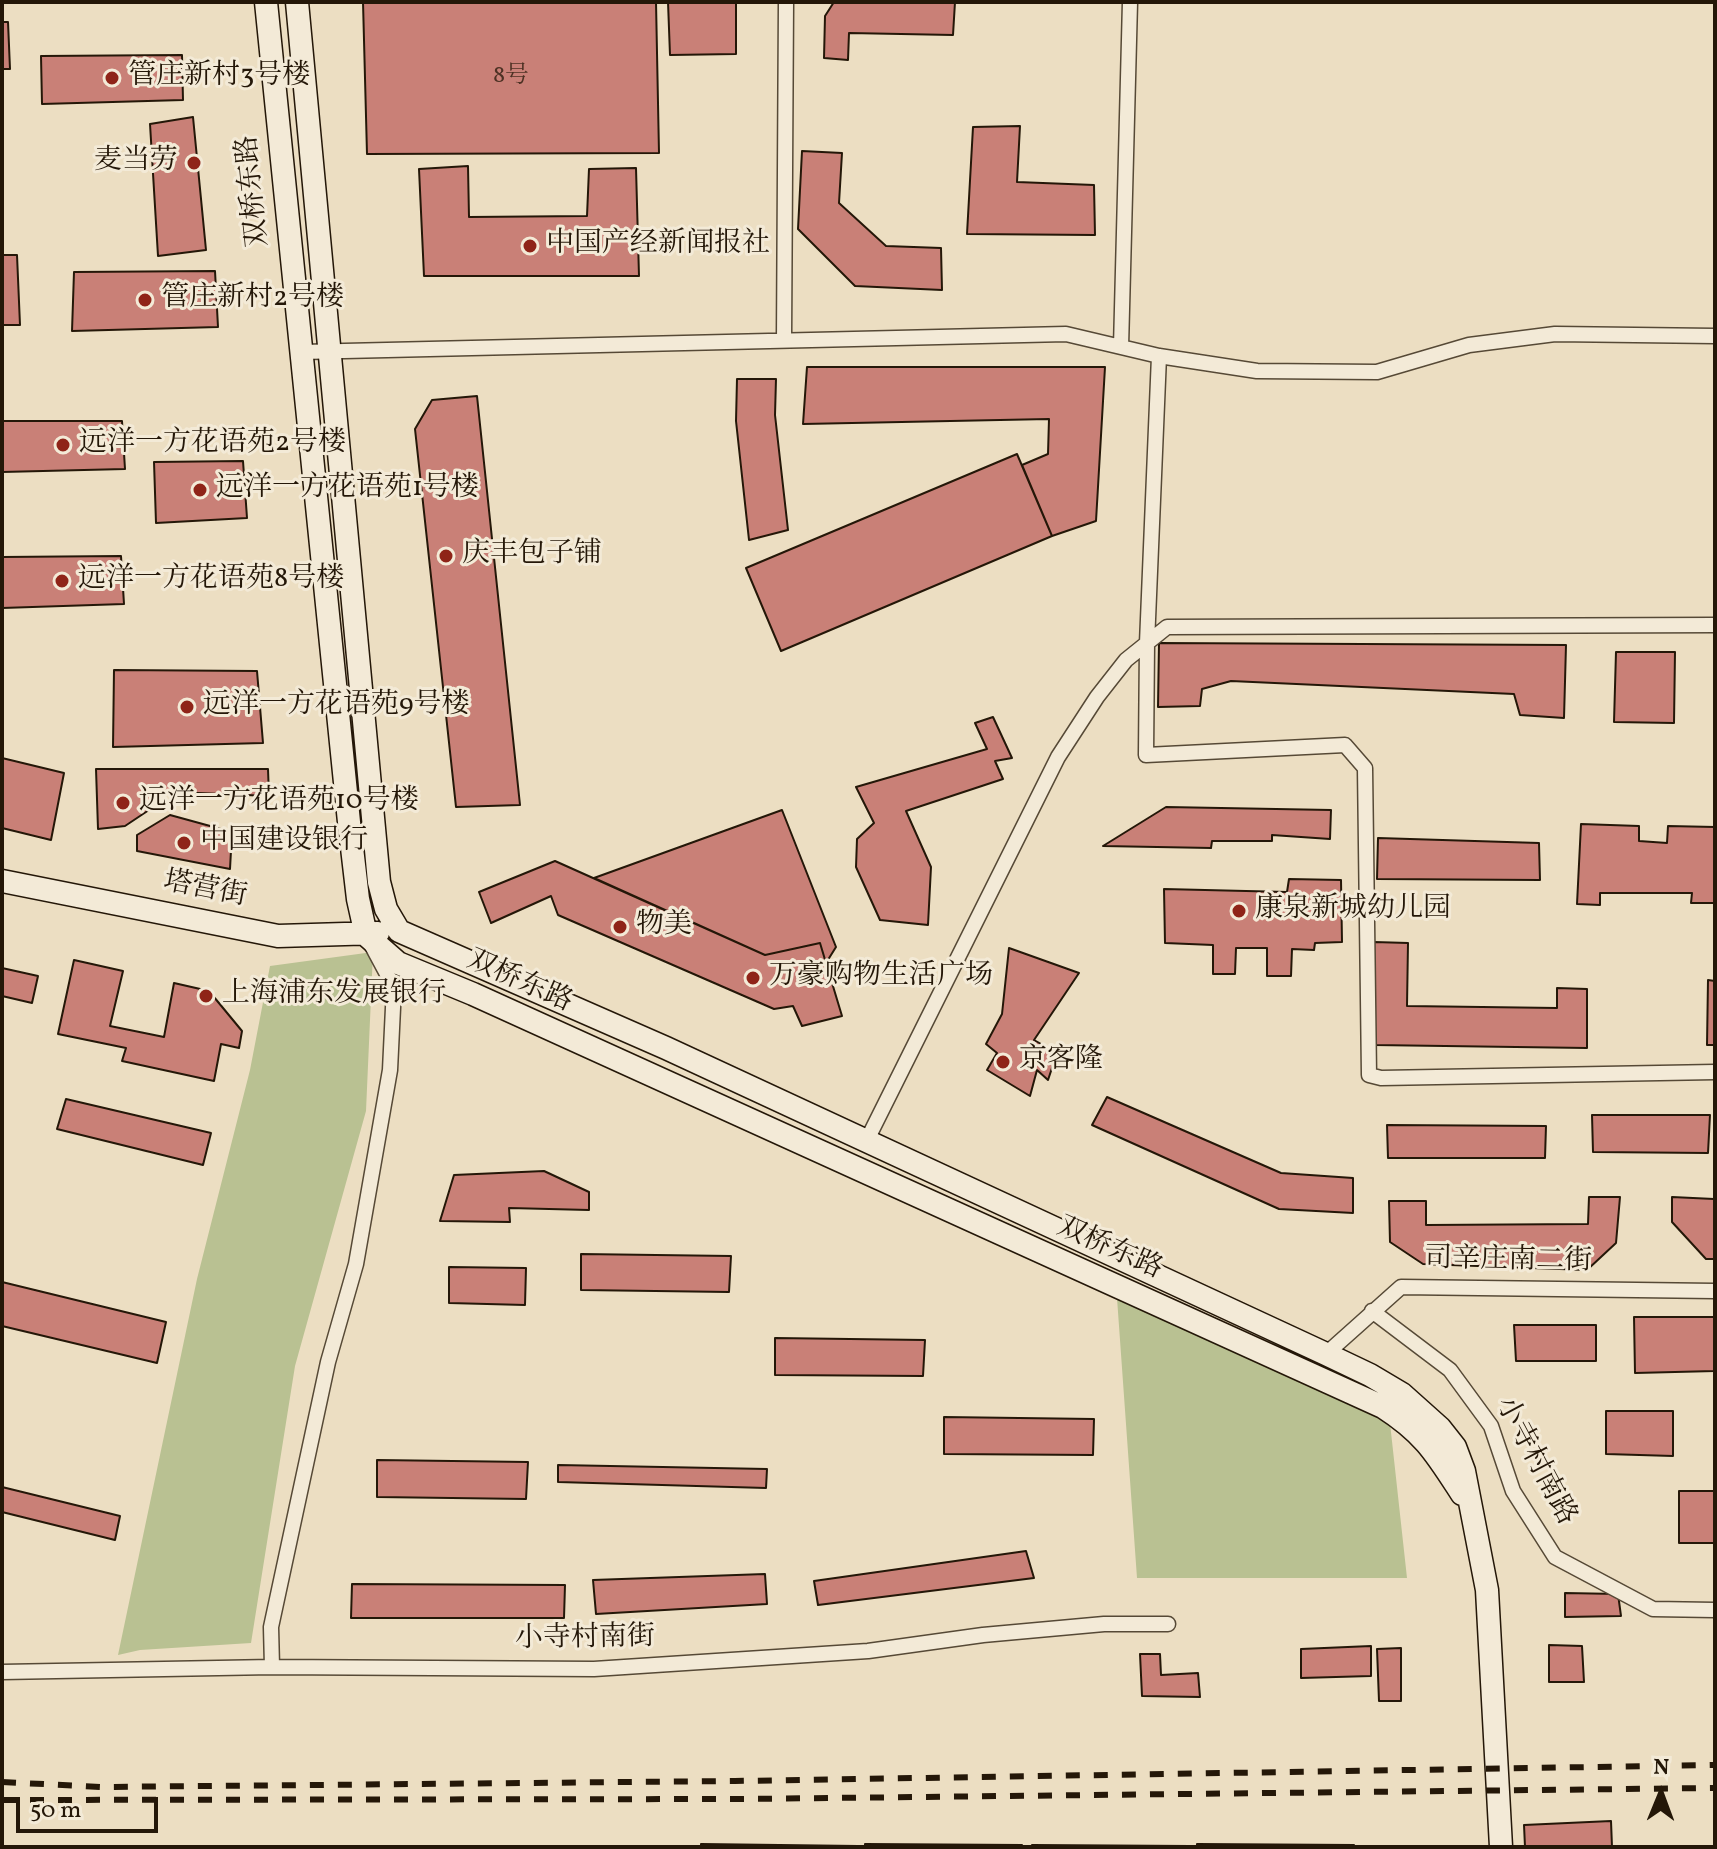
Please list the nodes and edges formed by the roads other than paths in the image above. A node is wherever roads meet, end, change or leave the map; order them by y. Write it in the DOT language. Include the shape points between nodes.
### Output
graph roads {
  1 [pos="266,2"];
  2 [pos="297,2"];
  3 [pos="786,2"];
  4 [pos="1130,2"];
  5 [pos="1715,336"];
  6 [pos="784,339"];
  7 [pos="1121,347"];
  8 [pos="330,351"];
  9 [pos="302,352"];
  10 [pos="1159,356"];
  11 [pos="1715,625"];
  12 [pos="1147,643"];
  13 [pos="2,881"];
  14 [pos="399,931"];
  15 [pos="366,935"];
  16 [pos="1715,1072"];
  17 [pos="866,1142"];
  18 [pos="1715,1291"];
  19 [pos="1372,1311"];
  20 [pos="1326,1354"];
  21 [pos="1472,1509"];
  22 [pos="1715,1610"];
  23 [pos="1168,1624"];
  24 [pos="272,1667"];
  25 [pos="2,1672"];
  26 [pos="1501,1847"];
  1 -- 9 [label="street, 双桥东路"];
  2 -- 8 [label="street"];
  3 -- 6 [label="street"];
  4 -- 7 [label="street"];
  5 -- 10 [label="street" via="1555,334 1469,345 1377,372 1257,371"];
  6 -- 7 [label="street" via="1066,334"];
  6 -- 8 [label="street"];
  7 -- 10 [label="street"];
  8 -- 9 [label="street"];
  8 -- 14 [label="street" via="379,882"];
  9 -- 15 [label="street, 双桥东路" via="349,822"];
  10 -- 12 [label="street"];
  11 -- 12 [label="street" via="1167,627"];
  12 -- 16 [label="street" via="1146,755 1345,745 1365,768 1369,1075"];
  12 -- 17 [label="street" via="1097,697 1058,757"];
  13 -- 15 [label="street, 塔营街" via="278,936"];
  14 -- 15 [label="street, 塔营街"];
  14 -- 17 [label="street, 双桥东路"];
  15 -- 21 [label="street, 双桥东路" via="398,963 1383,1407 1432,1447"];
  15 -- 24 [label="street" via="394,987 390,1070 356,1264 328,1362 271,1627"];
  17 -- 20 [label="street, 双桥东路"];
  18 -- 19 [label="street, 司辛庄南二街" via="1401,1287"];
  19 -- 20 [label="street, 司辛庄南二街"];
  19 -- 22 [label="street, 小寺村南路" via="1450,1370 1491,1426 1513,1491 1555,1557 1653,1609"];
  20 -- 21 [label="street, 双桥东路" via="1402,1394 1440,1428 1455,1447"];
  21 -- 26 [label="street, 双桥东路" via="1487,1590"];
  23 -- 24 [label="street, 小寺村南街" via="1104,1624 868,1651 594,1669"];
  24 -- 25 [label="street, 小寺村南街"];
}
